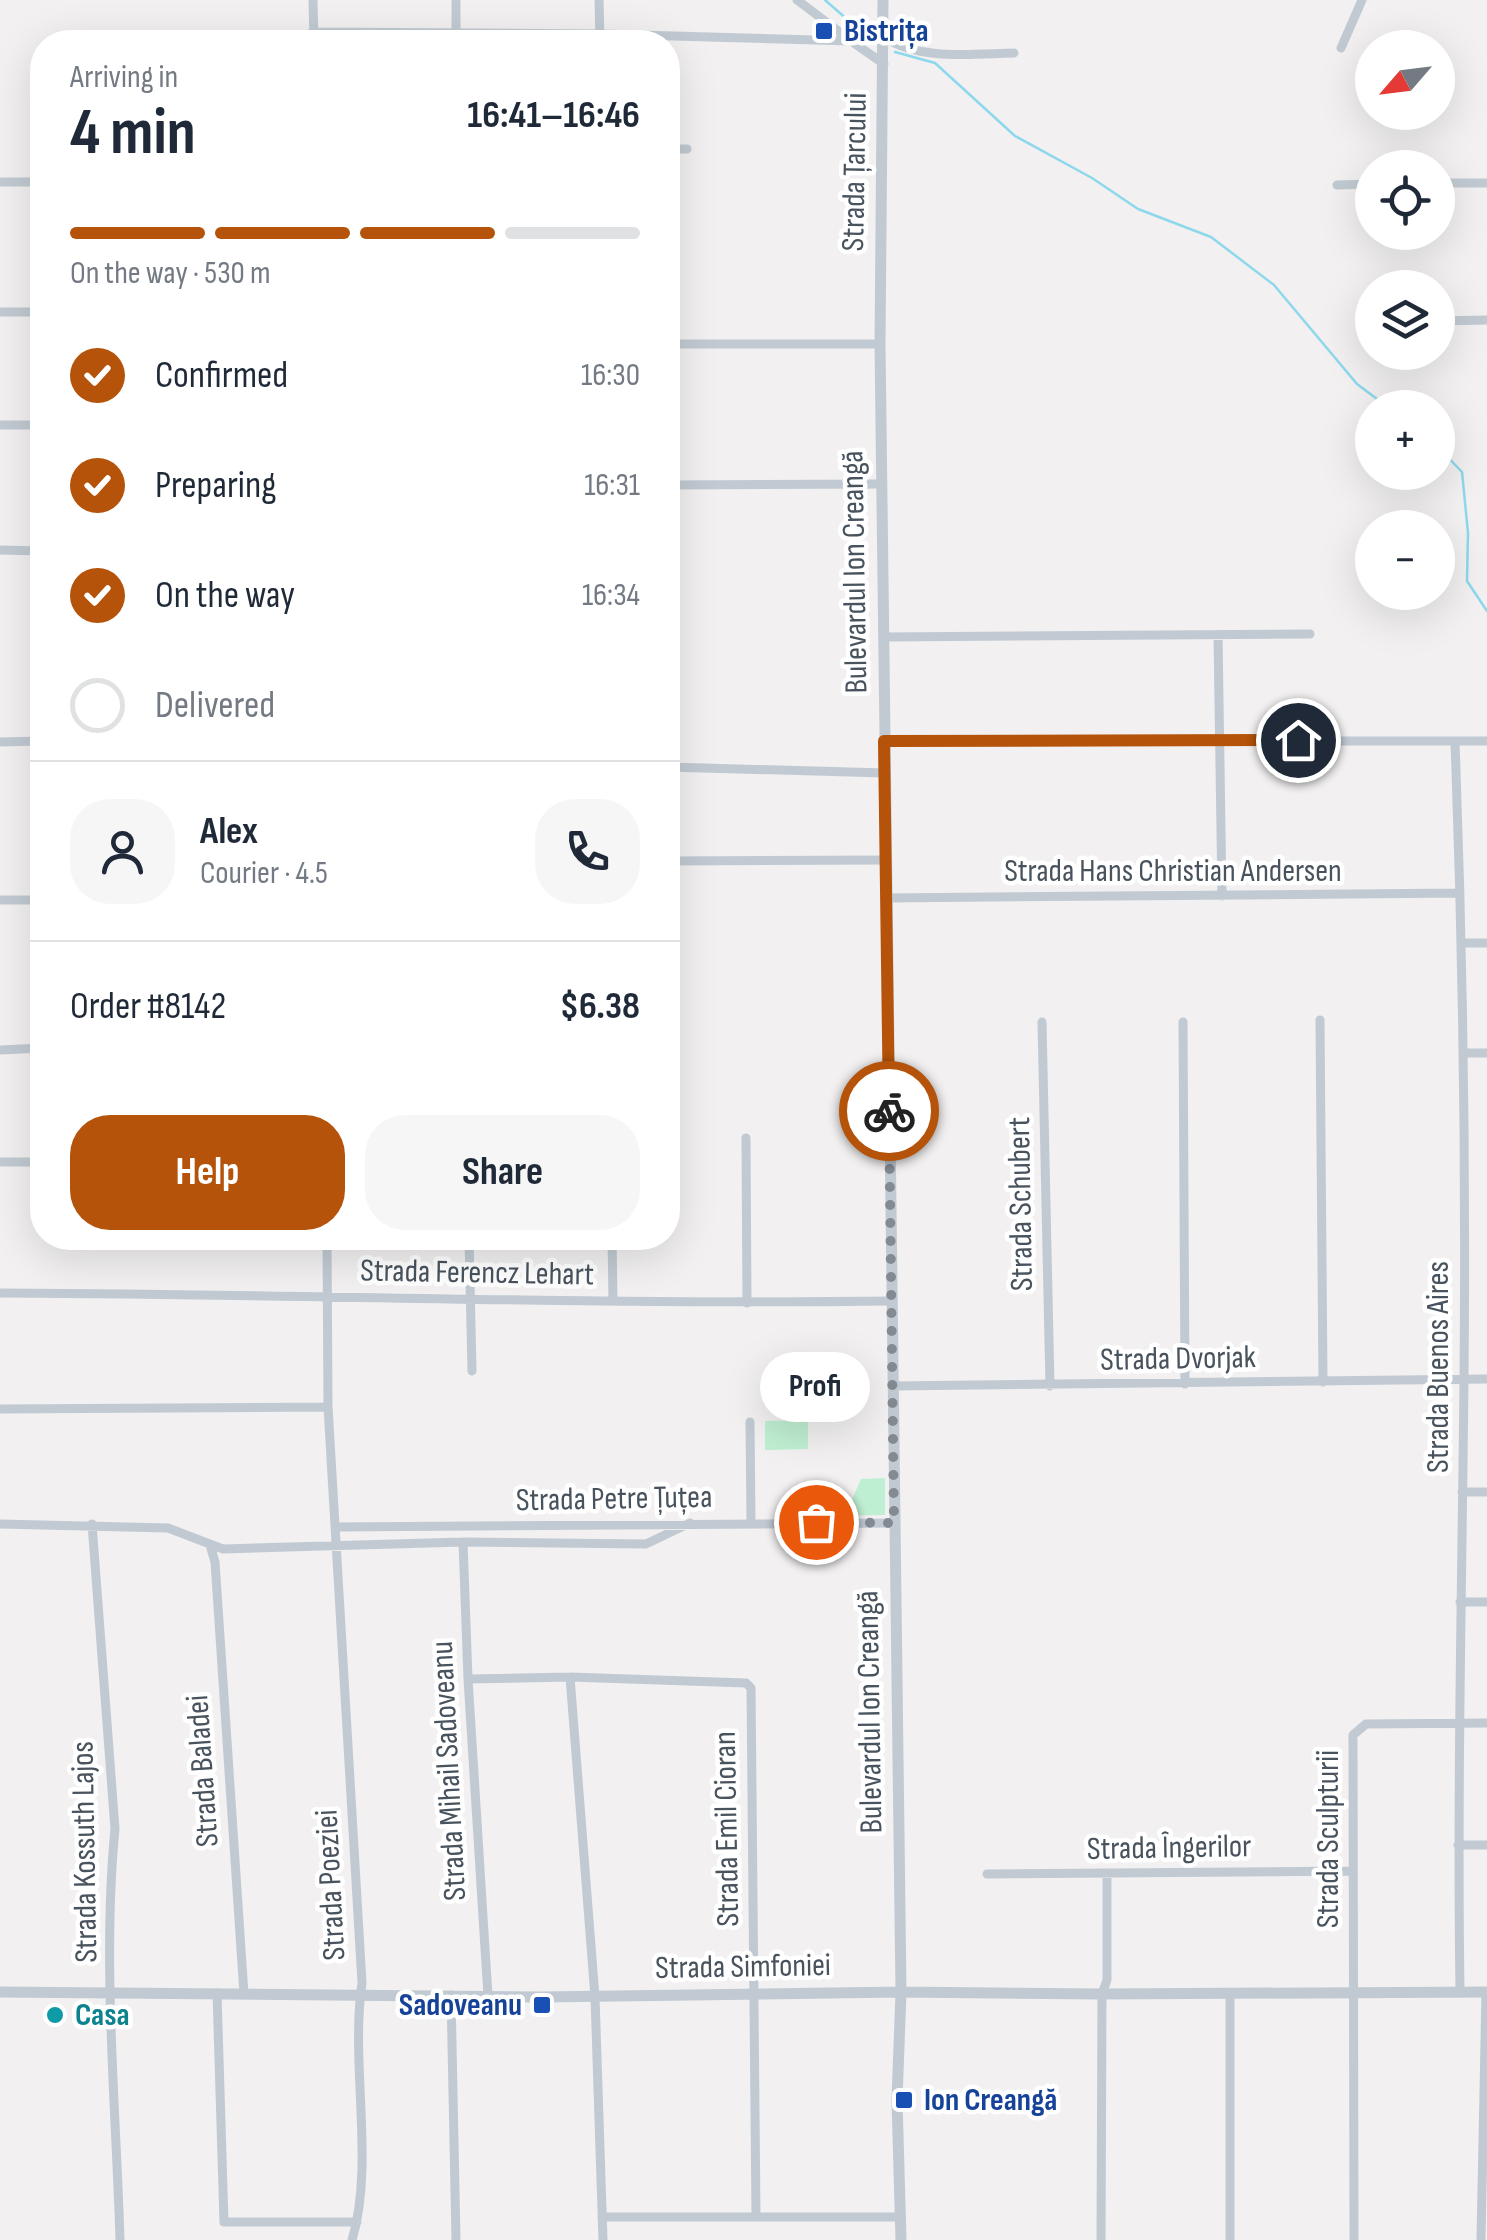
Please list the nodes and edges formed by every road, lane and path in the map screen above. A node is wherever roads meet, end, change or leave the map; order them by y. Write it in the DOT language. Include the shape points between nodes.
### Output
graph roads {
  1 [pos="313,0"];
  2 [pos="456,0"];
  3 [pos="599,0"];
  4 [pos="797,0"];
  5 [pos="883,0"];
  6 [pos="1362,0"];
  7 [pos="314,30"];
  8 [pos="456,30"];
  9 [pos="600,30"];
  10 [pos="884,37"];
  11 [pos="680,39"];
  12 [pos="852,41"];
  13 [pos="1341,48"];
  14 [pos="1014,53"];
  15 [pos="884,64"];
  16 [pos="680,149"];
  17 [pos="687,149"];
  18 [pos="0,182"];
  19 [pos="30,182"];
  20 [pos="1487,182"];
  21 [pos="1455,183"];
  22 [pos="1355,184"];
  23 [pos="1337,185"];
  24 [pos="0,312"];
  25 [pos="30,312"];
  26 [pos="1487,320"];
  27 [pos="1455,321"];
  28 [pos="680,344"];
  29 [pos="880,344"];
  30 [pos="0,426"];
  31 [pos="30,426"];
  32 [pos="882,484"];
  33 [pos="680,485"];
  34 [pos="0,550"];
  35 [pos="30,551"];
  36 [pos="1310,634"];
  37 [pos="1218,635"];
  38 [pos="883,637"];
  39 [pos="1219,740"];
  40 [pos="30,741"];
  41 [pos="884,741"];
  42 [pos="1487,741"];
  43 [pos="0,742"];
  44 [pos="1455,743"];
  45 [pos="680,766"];
  46 [pos="885,773"];
  47 [pos="886,860"];
  48 [pos="680,861"];
  49 [pos="1460,893"];
  50 [pos="1222,896"];
  51 [pos="886,898"];
  52 [pos="0,900"];
  53 [pos="30,900"];
  54 [pos="1462,943"];
  55 [pos="1487,943"];
  56 [pos="1320,1020"];
  57 [pos="1042,1022"];
  58 [pos="1184,1022"];
  59 [pos="30,1049"];
  60 [pos="0,1050"];
  61 [pos="1464,1053"];
  62 [pos="1487,1053"];
  63 [pos="746,1138"];
  64 [pos="0,1162"];
  65 [pos="30,1162"];
  66 [pos="327,1250"];
  67 [pos="469,1250"];
  68 [pos="612,1250"];
  69 [pos="0,1292"];
  70 [pos="327,1294"];
  71 [pos="471,1298"];
  72 [pos="613,1300"];
  73 [pos="892,1301"];
  74 [pos="748,1303"];
  75 [pos="472,1371"];
  76 [pos="1464,1379"];
  77 [pos="1487,1379"];
  78 [pos="1323,1382"];
  79 [pos="1185,1384"];
  80 [pos="893,1386"];
  81 [pos="1050,1386"];
  82 [pos="328,1406"];
  83 [pos="0,1409"];
  84 [pos="750,1422"];
  85 [pos="1462,1492"];
  86 [pos="1487,1492"];
  87 [pos="751,1522"];
  88 [pos="690,1523"];
  89 [pos="894,1523"];
  90 [pos="0,1524"];
  91 [pos="92,1524"];
  92 [pos="475,1526"];
  93 [pos="335,1527"];
  94 [pos="463,1542"];
  95 [pos="475,1542"];
  96 [pos="210,1545"];
  97 [pos="336,1546"];
  98 [pos="1460,1602"];
  99 [pos="1487,1602"];
  100 [pos="570,1677"];
  101 [pos="468,1679"];
  102 [pos="1458,1723"];
  103 [pos="1487,1723"];
  104 [pos="1487,1844"];
  105 [pos="1458,1845"];
  106 [pos="1352,1871"];
  107 [pos="1107,1873"];
  108 [pos="987,1874"];
  109 [pos="0,1992"];
  110 [pos="112,1992"];
  111 [pos="901,1992"];
  112 [pos="1460,1992"];
  113 [pos="1486,1992"];
  114 [pos="217,1993"];
  115 [pos="1354,1993"];
  116 [pos="244,1994"];
  117 [pos="1102,1994"];
  118 [pos="1230,1994"];
  119 [pos="451,1995"];
  120 [pos="754,1995"];
  121 [pos="360,1996"];
  122 [pos="488,1996"];
  123 [pos="595,1997"];
  124 [pos="1485,2110"];
  125 [pos="756,2216"];
  126 [pos="602,2217"];
  127 [pos="901,2218"];
  128 [pos="357,2222"];
  129 [pos="1483,2238"];
  130 [pos="120,2240"];
  131 [pos="352,2240"];
  132 [pos="456,2240"];
  133 [pos="603,2240"];
  134 [pos="901,2240"];
  135 [pos="1101,2240"];
  136 [pos="1230,2240"];
  137 [pos="1354,2240"];
  1 -- 7 [label="street"];
  2 -- 8 [label="street"];
  3 -- 9 [label="street"];
  4 -- 12 [label="street"];
  5 -- 10 [label="street, Strada Țarcului"];
  6 -- 13 [label="street"];
  10 -- 14 [label="street" via="927,53"];
  10 -- 15 [label="street, Strada Țarcului"];
  11 -- 12 [label="street"];
  12 -- 15 [label="street"];
  15 -- 29 [label="street, Strada Țarcului"];
  16 -- 17 [label="street"];
  18 -- 19 [label="street"];
  20 -- 21 [label="street"];
  22 -- 23 [label="street"];
  24 -- 25 [label="street"];
  26 -- 27 [label="street"];
  28 -- 29 [label="street"];
  29 -- 32 [label="street, Bulevardul Ion Creangă"];
  30 -- 31 [label="street"];
  32 -- 33 [label="street"];
  32 -- 38 [label="street, Bulevardul Ion Creangă"];
  34 -- 35 [label="street"];
  36 -- 37 [label="street"];
  37 -- 38 [label="street"];
  37 -- 39 [label="street"];
  38 -- 41 [label="street, Bulevardul Ion Creangă"];
  39 -- 41 [label="street"];
  39 -- 44 [label="street"];
  39 -- 50 [label="street"];
  40 -- 43 [label="street"];
  41 -- 46 [label="street, Bulevardul Ion Creangă"];
  42 -- 44 [label="street"];
  44 -- 49 [label="street, Strada Buenos Aires"];
  45 -- 46 [label="street"];
  46 -- 47 [label="street, Bulevardul Ion Creangă"];
  47 -- 48 [label="street"];
  47 -- 51 [label="street, Bulevardul Ion Creangă"];
  49 -- 50 [label="street, Strada Hans Christian Andersen"];
  49 -- 54 [label="street, Strada Buenos Aires"];
  50 -- 51 [label="street, Strada Hans Christian Andersen"];
  51 -- 73 [label="street, Bulevardul Ion Creangă"];
  52 -- 53 [label="street"];
  54 -- 55 [label="street"];
  54 -- 61 [label="street, Strada Buenos Aires"];
  56 -- 78 [label="street"];
  57 -- 81 [label="street, Strada Schubert"];
  58 -- 79 [label="street"];
  59 -- 60 [label="street"];
  61 -- 62 [label="street"];
  61 -- 76 [label="street, Strada Buenos Aires"];
  63 -- 74 [label="street"];
  64 -- 65 [label="street"];
  66 -- 70 [label="street, Strada Poeziei"];
  67 -- 71 [label="street"];
  68 -- 72 [label="street"];
  69 -- 70 [label="street, Strada Ferencz Lehart"];
  70 -- 71 [label="street, Strada Ferencz Lehart"];
  70 -- 82 [label="street, Strada Poeziei"];
  71 -- 72 [label="street, Strada Ferencz Lehart"];
  71 -- 75 [label="street"];
  72 -- 74 [label="street, Strada Ferencz Lehart"];
  73 -- 74 [label="street, Strada Ferencz Lehart"];
  73 -- 80 [label="street, Bulevardul Ion Creangă"];
  76 -- 77 [label="street, Strada Dvorjak"];
  76 -- 78 [label="street, Strada Dvorjak"];
  76 -- 85 [label="street, Strada Buenos Aires"];
  78 -- 79 [label="street, Strada Dvorjak"];
  79 -- 81 [label="street, Strada Dvorjak"];
  80 -- 81 [label="street, Strada Dvorjak"];
  80 -- 89 [label="street, Bulevardul Ion Creangă"];
  82 -- 83 [label="street"];
  82 -- 93 [label="street, Strada Poeziei"];
  84 -- 87 [label="street"];
  85 -- 86 [label="street"];
  85 -- 98 [label="street, Strada Buenos Aires"];
  87 -- 88 [label="street, Strada Petre Țuțea"];
  87 -- 89 [label="street, Strada Petre Țuțea"];
  88 -- 92 [label="street, Strada Petre Țuțea"];
  88 -- 95 [label="street" via="646,1544"];
  89 -- 111 [label="street, Bulevardul Ion Creangă"];
  90 -- 91 [label="street"];
  91 -- 96 [label="street" via="168,1528"];
  91 -- 110 [label="street, Strada Kossuth Lajos" via="115,1829"];
  92 -- 93 [label="street, Strada Petre Țuțea"];
  92 -- 95 [label="street"];
  93 -- 97 [label="street, Strada Poeziei"];
  94 -- 95 [label="street"];
  94 -- 97 [label="street"];
  94 -- 101 [label="street, Strada Mihail Sadoveanu"];
  96 -- 97 [label="street"];
  96 -- 116 [label="street, Strada Baladei"];
  97 -- 121 [label="street, Strada Poeziei"];
  98 -- 99 [label="street"];
  98 -- 102 [label="street, Strada Buenos Aires"];
  100 -- 101 [label="street"];
  100 -- 120 [label="street, Strada Emil Cioran" via="751,1688"];
  100 -- 123 [label="street"];
  101 -- 122 [label="street, Strada Mihail Sadoveanu"];
  102 -- 103 [label="street"];
  102 -- 105 [label="street, Strada Buenos Aires"];
  102 -- 106 [label="street, Strada Sculpturii" via="1357,1729 1351,1745"];
  104 -- 105 [label="street"];
  105 -- 112 [label="street, Strada Buenos Aires"];
  106 -- 107 [label="street, Strada Îngerilor"];
  106 -- 115 [label="street, Strada Sculpturii"];
  107 -- 108 [label="street, Strada Îngerilor"];
  107 -- 117 [label="street"];
  109 -- 110 [label="street, Strada Simfoniei"];
  110 -- 114 [label="street, Strada Simfoniei"];
  110 -- 130 [label="street, Strada Kossuth Lajos"];
  111 -- 117 [label="street, Strada Simfoniei"];
  111 -- 120 [label="street, Strada Simfoniei"];
  111 -- 127 [label="street, Bulevardul Ion Creangă"];
  112 -- 113 [label="street, Strada Simfoniei"];
  112 -- 115 [label="street, Strada Simfoniei"];
  113 -- 124 [label="street"];
  114 -- 116 [label="street, Strada Simfoniei"];
  114 -- 128 [label="street" via="224,2222"];
  115 -- 118 [label="street, Strada Simfoniei"];
  115 -- 137 [label="street, Strada Sculpturii"];
  116 -- 121 [label="street, Strada Simfoniei"];
  117 -- 118 [label="street, Strada Simfoniei"];
  117 -- 135 [label="street"];
  118 -- 136 [label="street"];
  119 -- 121 [label="street, Strada Simfoniei"];
  119 -- 122 [label="street, Strada Simfoniei"];
  119 -- 132 [label="street"];
  120 -- 123 [label="street, Strada Simfoniei"];
  120 -- 125 [label="street, Strada Emil Cioran"];
  121 -- 128 [label="street, Strada Poeziei"];
  122 -- 123 [label="street, Strada Simfoniei"];
  123 -- 126 [label="street"];
  124 -- 129 [label="street"];
  125 -- 126 [label="street"];
  125 -- 127 [label="street"];
  126 -- 133 [label="street"];
  127 -- 134 [label="street, Bulevardul Ion Creangă"];
  128 -- 131 [label="street, Strada Poeziei"];
}
